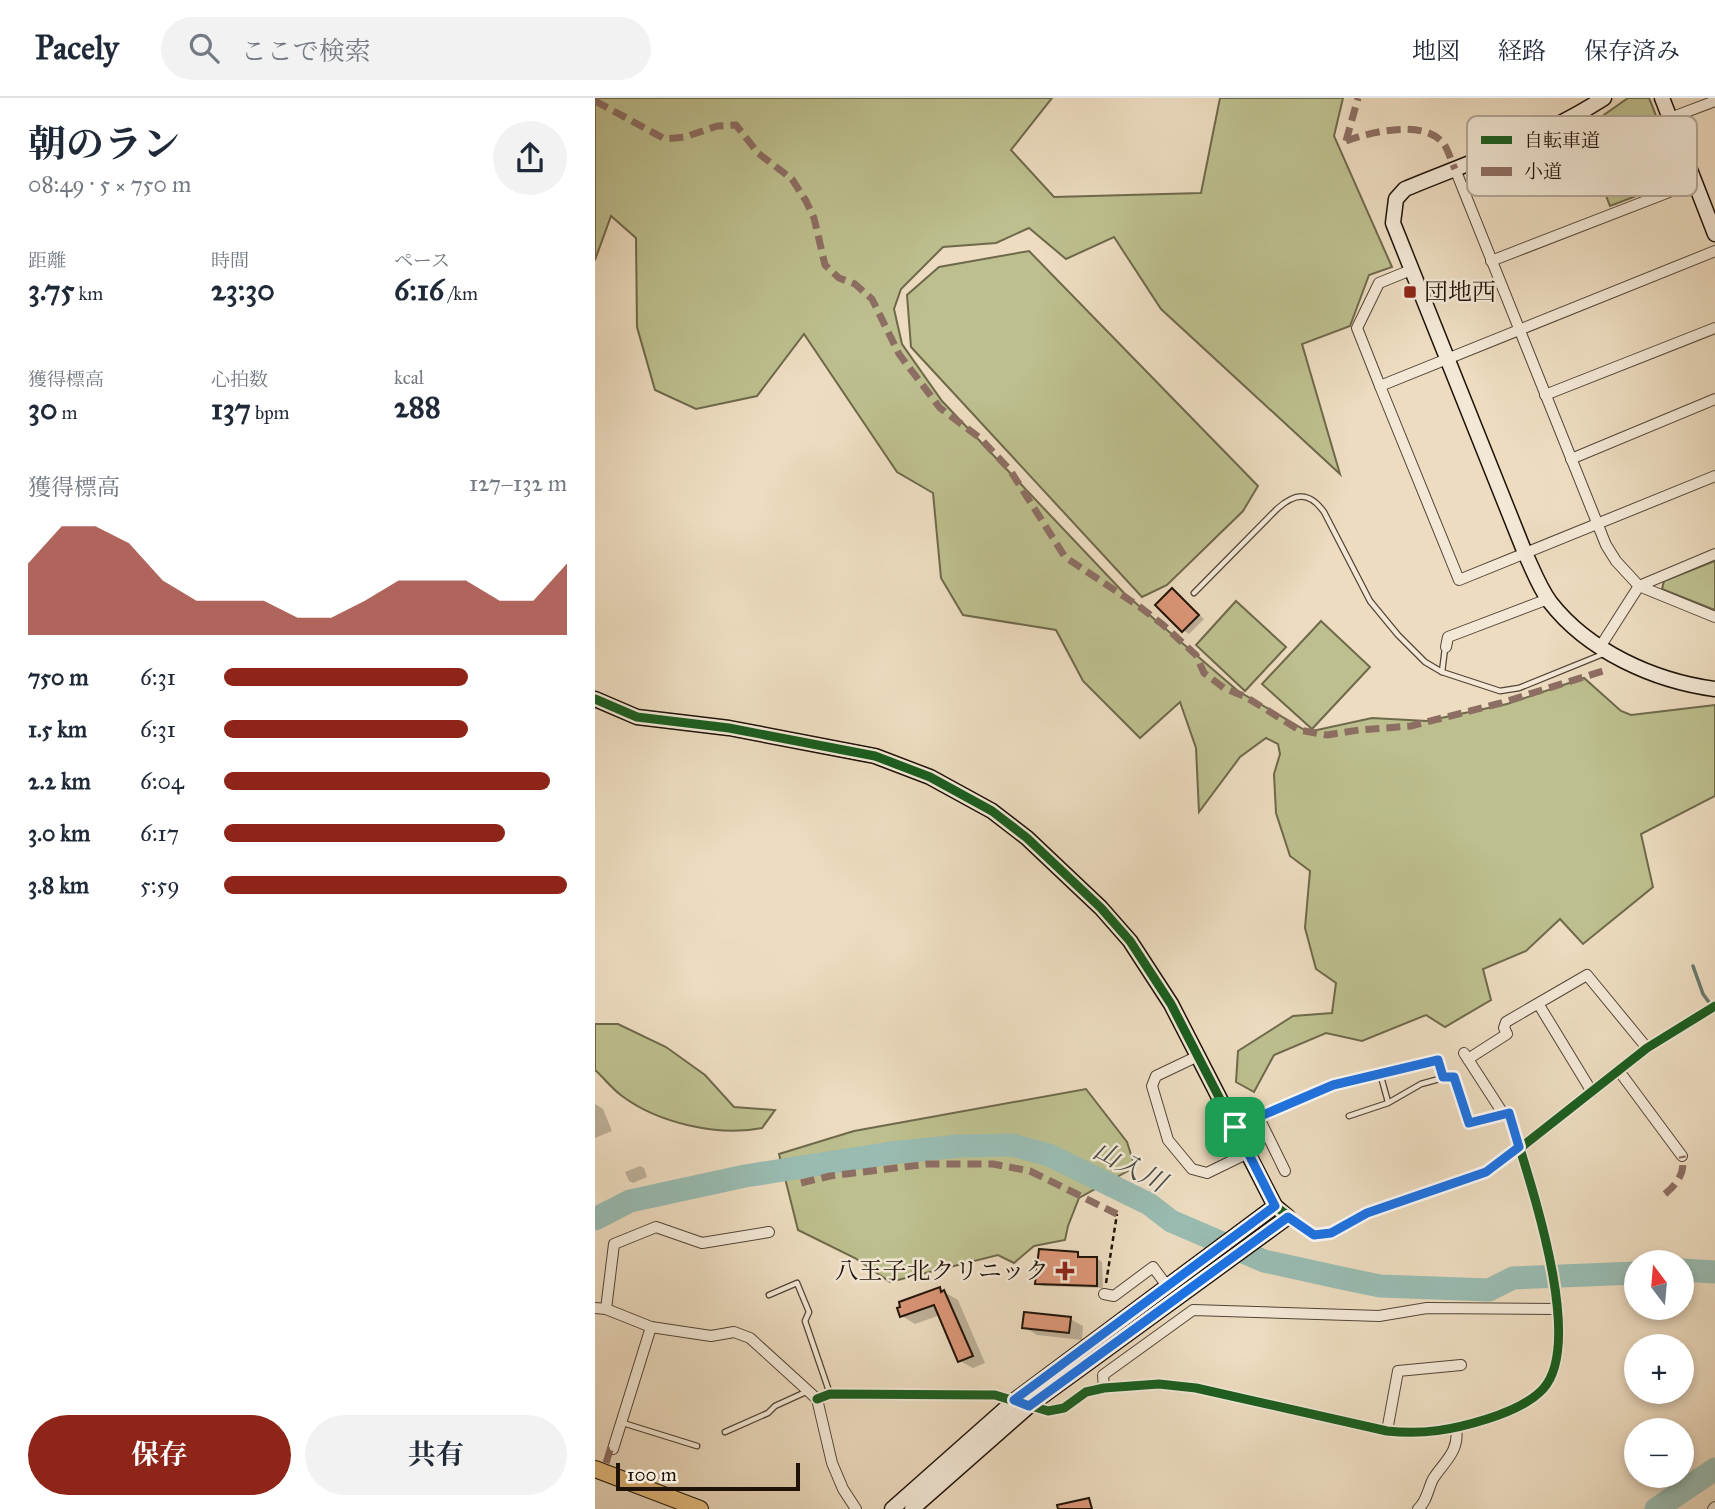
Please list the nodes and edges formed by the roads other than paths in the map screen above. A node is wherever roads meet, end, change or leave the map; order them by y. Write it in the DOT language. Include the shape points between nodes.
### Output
graph roads {
  1 [pos="1604,98"];
  2 [pos="1662,98"];
  3 [pos="1715,101"];
  4 [pos="1576,116"];
  5 [pos="1669,116"];
  6 [pos="1675,116"];
  7 [pos="1467,164"];
  8 [pos="1455,169"];
  9 [pos="1697,187"];
  10 [pos="1659,196"];
  11 [pos="1715,234"];
  12 [pos="1715,251"];
  13 [pos="1491,261"];
  14 [pos="1411,271"];
  15 [pos="1715,328"];
  16 [pos="1518,330"];
  17 [pos="1447,357"];
  18 [pos="1380,386"];
  19 [pos="1545,396"];
  20 [pos="1715,399"];
  21 [pos="1571,458"];
  22 [pos="1715,476"];
  23 [pos="1597,525"];
  24 [pos="1525,553"];
  25 [pos="1715,554"];
  26 [pos="1639,586"];
  27 [pos="1194,593"];
  28 [pos="1548,599"];
  29 [pos="1715,617"];
  30 [pos="1446,647"];
  31 [pos="1603,650"];
  32 [pos="1442,671"];
  33 [pos="1715,689"];
  34 [pos="595,699"];
  35 [pos="1539,1004"];
  36 [pos="1715,1006"];
  37 [pos="1647,1048"];
  38 [pos="1198,1055"];
  39 [pos="1619,1071"];
  40 [pos="1380,1073"];
  41 [pos="1443,1077"];
  42 [pos="1592,1092"];
  43 [pos="1388,1103"];
  44 [pos="1504,1115"];
  45 [pos="1258,1116"];
  46 [pos="1349,1116"];
  47 [pos="1235,1127"];
  48 [pos="1519,1147"];
  49 [pos="1248,1153"];
  50 [pos="1682,1156"];
  51 [pos="1285,1171"];
  52 [pos="1275,1206"];
  53 [pos="1288,1217"];
  54 [pos="769,1232"];
  55 [pos="1167,1286"];
  56 [pos="1104,1294"];
  57 [pos="769,1295"];
  58 [pos="1557,1305"];
  59 [pos="595,1308"];
  60 [pos="606,1309"];
  61 [pos="651,1327"];
  62 [pos="1461,1365"];
  63 [pos="1104,1388"];
  64 [pos="830,1394"];
  65 [pos="813,1395"];
  66 [pos="1014,1400"];
  67 [pos="1029,1406"];
  68 [pos="622,1422"];
  69 [pos="1456,1429"];
  70 [pos="1387,1431"];
  71 [pos="725,1432"];
  72 [pos="697,1447"];
  73 [pos="613,1449"];
  74 [pos="595,1469"];
  75 [pos="700,1509"];
  76 [pos="856,1509"];
  77 [pos="892,1509"];
  78 [pos="912,1509"];
  79 [pos="1418,1509"];
  1 -- 4 [label="street"];
  2 -- 5 [label="street"];
  3 -- 6 [label="street"];
  7 -- 8 [label="street"];
  8 -- 13 [label="street"];
  8 -- 14 [label="street" via="1405,189 1396,200 1393,223"];
  9 -- 11 [label="street"];
  10 -- 13 [label="street"];
  12 -- 16 [label="street"];
  13 -- 16 [label="street"];
  14 -- 17 [label="street"];
  14 -- 18 [label="street" via="1379,283 1357,328"];
  15 -- 19 [label="street"];
  16 -- 17 [label="street"];
  16 -- 19 [label="street"];
  17 -- 18 [label="street"];
  17 -- 24 [label="street"];
  18 -- 24 [label="street" via="1459,580"];
  19 -- 21 [label="street"];
  20 -- 21 [label="street"];
  21 -- 23 [label="street"];
  22 -- 23 [label="street"];
  23 -- 24 [label="street"];
  23 -- 26 [label="street" via="1616,561"];
  24 -- 28 [label="street"];
  25 -- 26 [label="street"];
  26 -- 29 [label="street"];
  26 -- 31 [label="street"];
  27 -- 32 [label="lane" via="1287,500 1306,496 1316,500 1324,512 1370,601 1425,662"];
  28 -- 30 [label="street" via="1448,637"];
  28 -- 31 [label="street"];
  30 -- 32 [label="lane"];
  31 -- 32 [label="lane" via="1519,688 1500,691"];
  31 -- 33 [label="street" via="1660,675"];
  34 -- 38 [label="street" via="637,717 729,728 875,756 930,777 992,811 1027,838 1130,941"];
  35 -- 37 [label="street" via="1588,975"];
  35 -- 42 [label="street"];
  35 -- 44 [label="street" via="1506,1022 1507,1034 1466,1056"];
  36 -- 37 [label="street"];
  37 -- 39 [label="street"];
  38 -- 47 [label="street"];
  38 -- 49 [label="street" via="1156,1076 1152,1086 1168,1140 1192,1169 1207,1173"];
  39 -- 42 [label="street"];
  39 -- 50 [label="street"];
  40 -- 41 [label="lane" via="1438,1060"];
  40 -- 43 [label="lane"];
  40 -- 45 [label="lane" via="1333,1085"];
  41 -- 43 [label="lane"];
  41 -- 44 [label="street" via="1454,1077 1469,1123"];
  42 -- 48 [label="street"];
  43 -- 46 [label="lane"];
  44 -- 48 [label="street" via="1509,1113"];
  45 -- 47 [label="street"];
  45 -- 51 [label="street"];
  47 -- 49 [label="street"];
  48 -- 53 [label="street" via="1486,1172 1367,1213 1331,1233 1314,1235"];
  48 -- 58 [label="street" via="1552,1262"];
  49 -- 52 [label="street"];
  52 -- 53 [label="street"];
  52 -- 55 [label="street"];
  53 -- 67 [label="street"];
  54 -- 60 [label="street" via="702,1243 656,1227 614,1244"];
  55 -- 56 [label="street" via="1153,1267 1114,1296"];
  55 -- 66 [label="street"];
  57 -- 64 [label="lane" via="797,1283"];
  58 -- 63 [label="street" via="1427,1308 1378,1316 1193,1310 1103,1375"];
  58 -- 69 [label="street" via="1555,1366 1543,1388 1497,1416"];
  59 -- 60 [label="street"];
  60 -- 61 [label="street"];
  61 -- 65 [label="street" via="711,1336 734,1332 750,1338"];
  61 -- 68 [label="street"];
  62 -- 70 [label="street" via="1398,1371"];
  63 -- 67 [label="street" via="1086,1392 1064,1408 1048,1411"];
  63 -- 70 [label="street" via="1159,1384 1196,1388"];
  64 -- 65 [label="street"];
  64 -- 66 [label="street" via="995,1395"];
  65 -- 71 [label="lane" via="775,1406"];
  65 -- 76 [label="street" via="832,1463"];
  66 -- 67 [label="street"];
  66 -- 77 [label="street"];
  67 -- 78 [label="street"];
  68 -- 72 [label="lane"];
  68 -- 73 [label="street"];
  69 -- 70 [label="street"];
  69 -- 79 [label="street" via="1449,1461"];
  74 -- 75 [label="main road"];
}
